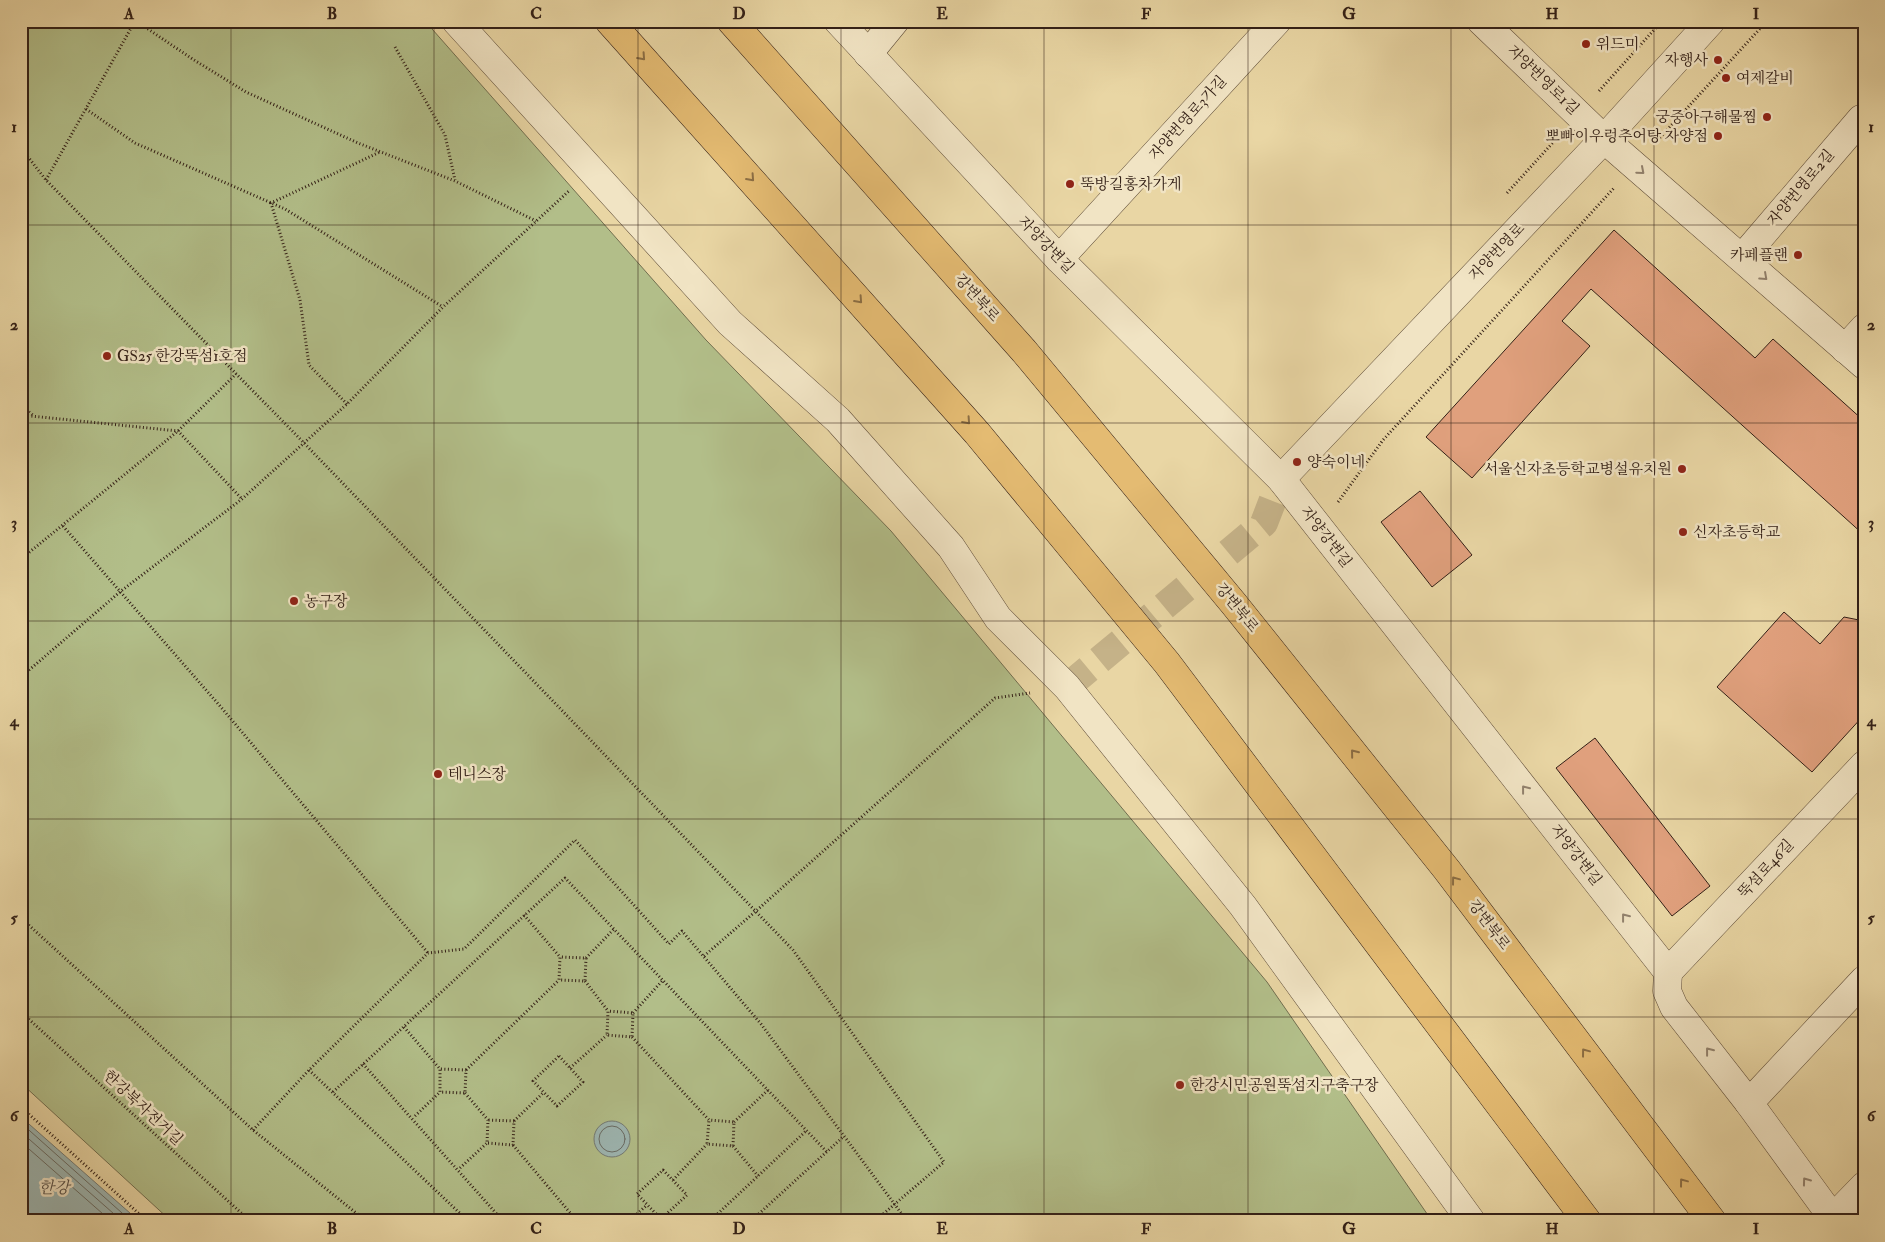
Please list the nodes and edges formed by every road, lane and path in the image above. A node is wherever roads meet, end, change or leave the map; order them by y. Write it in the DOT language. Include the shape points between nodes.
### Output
graph roads {
  1 [pos="135,21"];
  2 [pos="456,21"];
  3 [pos="609,21"];
  4 [pos="731,21"];
  5 [pos="838,21"];
  6 [pos="896,21"];
  7 [pos="1277,21"];
  8 [pos="1481,21"];
  9 [pos="1710,21"];
  10 [pos="1767,21"];
  11 [pos="395,48"];
  12 [pos="868,54"];
  13 [pos="86,109"];
  14 [pos="1862,120"];
  15 [pos="1604,139"];
  16 [pos="21,148"];
  17 [pos="380,151"];
  18 [pos="1635,165"];
  19 [pos="591,170"];
  20 [pos="46,180"];
  21 [pos="455,181"];
  22 [pos="271,203"];
  23 [pos="536,221"];
  24 [pos="1742,258"];
  25 [pos="1059,259"];
  26 [pos="443,307"];
  27 [pos="1864,328"];
  28 [pos="1854,357"];
  29 [pos="236,374"];
  30 [pos="347,404"];
  31 [pos="21,406"];
  32 [pos="21,415"];
  33 [pos="34,416"];
  34 [pos="178,431"];
  35 [pos="304,443"];
  36 [pos="1281,479"];
  37 [pos="242,499"];
  38 [pos="1333,509"];
  39 [pos="63,526"];
  40 [pos="21,559"];
  41 [pos="121,591"];
  42 [pos="21,677"];
  43 [pos="1067,687"];
  44 [pos="1864,765"];
  45 [pos="756,911"];
  46 [pos="524,915"];
  47 [pos="21,918"];
  48 [pos="614,929"];
  49 [pos="428,953"];
  50 [pos="704,956"];
  51 [pos="560,957"];
  52 [pos="586,958"];
  53 [pos="1668,972"];
  54 [pos="559,980"];
  55 [pos="663,980"];
  56 [pos="1864,980"];
  57 [pos="585,982"];
  58 [pos="608,1011"];
  59 [pos="21,1012"];
  60 [pos="633,1013"];
  61 [pos="404,1027"];
  62 [pos="607,1035"];
  63 [pos="632,1036"];
  64 [pos="363,1064"];
  65 [pos="570,1068"];
  66 [pos="440,1069"];
  67 [pos="309,1070"];
  68 [pos="466,1070"];
  69 [pos="768,1090"];
  70 [pos="333,1092"];
  71 [pos="440,1092"];
  72 [pos="544,1092"];
  73 [pos="465,1093"];
  74 [pos="1749,1103"];
  75 [pos="21,1107"];
  76 [pos="415,1116"];
  77 [pos="488,1120"];
  78 [pos="708,1120"];
  79 [pos="514,1121"];
  80 [pos="734,1122"];
  81 [pos="253,1130"];
  82 [pos="807,1130"];
  83 [pos="844,1136"];
  84 [pos="487,1144"];
  85 [pos="708,1144"];
  86 [pos="513,1145"];
  87 [pos="733,1146"];
  88 [pos="828,1152"];
  89 [pos="460,1168"];
  90 [pos="758,1176"];
  91 [pos="673,1180"];
  92 [pos="1864,1186"];
  93 [pos="894,1204"];
  94 [pos="647,1205"];
  95 [pos="1834,1219"];
  96 [pos="147,1221"];
  97 [pos="250,1221"];
  98 [pos="366,1221"];
  99 [pos="468,1221"];
  100 [pos="503,1221"];
  101 [pos="577,1221"];
  102 [pos="629,1221"];
  103 [pos="710,1221"];
  104 [pos="751,1221"];
  105 [pos="875,1221"];
  106 [pos="907,1221"];
  107 [pos="1471,1221"];
  108 [pos="1587,1221"];
  109 [pos="1712,1221"];
  1 -- 13 [label="path"];
  1 -- 17 [label="path" via="246,92"];
  2 -- 19 [label="street"];
  3 -- 108 [label="highway, one-way" via="977,433 1161,655"];
  109 -- 4 [label="highway, 강변북로, one-way" via="1447,870 1234,604 1024,351"];
  5 -- 12 [label="street, 자양강변길"];
  6 -- 12 [label="street"];
  7 -- 25 [label="street, 자양번영로3가길"];
  8 -- 15 [label="street, 자양번영로1길"];
  9 -- 15 [label="street, 자양번영로"];
  10 -- 18 [label="path"];
  11 -- 21 [label="path" via="445,135"];
  12 -- 25 [label="street, 자양강변길"];
  13 -- 20 [label="path"];
  13 -- 22 [label="path" via="135,142"];
  14 -- 24 [label="street, 자양번영로2길"];
  15 -- 18 [label="street"];
  15 -- 36 [label="street, 자양번영로"];
  16 -- 20 [label="path"];
  17 -- 21 [label="path"];
  17 -- 22 [label="path"];
  18 -- 24 [label="street, one-way"];
  18 -- 38 [label="path" via="1383,440"];
  19 -- 23 [label="path"];
  19 -- 43 [label="street" via="730,323 838,420 951,547 998,618"];
  20 -- 29 [label="path"];
  21 -- 23 [label="path"];
  22 -- 26 [label="path"];
  22 -- 30 [label="path" via="300,300 309,365"];
  23 -- 26 [label="path"];
  24 -- 28 [label="street, one-way"];
  25 -- 36 [label="street, 자양강변길"];
  26 -- 30 [label="path"];
  27 -- 28 [label="street"];
  29 -- 34 [label="path"];
  29 -- 35 [label="path"];
  30 -- 35 [label="path"];
  31 -- 33 [label="path"];
  32 -- 33 [label="path"];
  33 -- 34 [label="path"];
  34 -- 37 [label="path"];
  34 -- 39 [label="path"];
  35 -- 37 [label="path"];
  35 -- 45 [label="path"];
  53 -- 36 [label="street, 자양강변길, one-way"];
  37 -- 41 [label="path"];
  39 -- 40 [label="path"];
  39 -- 41 [label="path"];
  41 -- 42 [label="path"];
  41 -- 49 [label="path"];
  43 -- 45 [label="path" via="995,698"];
  43 -- 107 [label="street" via="1243,906"];
  44 -- 53 [label="street, 뚝섬로46길"];
  45 -- 50 [label="path"];
  45 -- 93 [label="path" via="793,950 944,1162"];
  46 -- 48 [label="path" via="565,878"];
  46 -- 51 [label="path"];
  46 -- 61 [label="path"];
  47 -- 81 [label="path"];
  48 -- 52 [label="path"];
  48 -- 55 [label="path"];
  49 -- 50 [label="path" via="464,950 575,840 669,944 682,930"];
  49 -- 67 [label="path"];
  50 -- 83 [label="path" via="761,1024"];
  51 -- 52 [label="path"];
  51 -- 54 [label="path"];
  52 -- 57 [label="path"];
  74 -- 53 [label="street, one-way" via="1674,1007 1667,991"];
  54 -- 57 [label="path"];
  54 -- 68 [label="path"];
  55 -- 60 [label="path"];
  55 -- 69 [label="path"];
  56 -- 74 [label="street"];
  57 -- 58 [label="path"];
  58 -- 60 [label="path"];
  58 -- 62 [label="path"];
  59 -- 97 [label="path, 한강북자전거길"];
  60 -- 63 [label="path"];
  61 -- 64 [label="path"];
  61 -- 66 [label="path"];
  62 -- 63 [label="path"];
  62 -- 65 [label="path"];
  63 -- 78 [label="path"];
  64 -- 70 [label="path"];
  64 -- 100 [label="path"];
  65 -- 72 [label="path" via="559,1056 533,1081"];
  65 -- 72 [label="path" via="583,1082 577,1088 557,1106"];
  66 -- 68 [label="path"];
  66 -- 71 [label="path"];
  67 -- 70 [label="path"];
  67 -- 81 [label="path"];
  68 -- 73 [label="path"];
  69 -- 80 [label="path"];
  69 -- 82 [label="path"];
  70 -- 99 [label="path"];
  71 -- 73 [label="path"];
  71 -- 76 [label="path"];
  72 -- 79 [label="path"];
  73 -- 77 [label="path"];
  95 -- 74 [label="street, one-way"];
  75 -- 96 [label="path"];
  77 -- 79 [label="path"];
  77 -- 84 [label="path"];
  78 -- 80 [label="path"];
  78 -- 85 [label="path"];
  79 -- 86 [label="path"];
  80 -- 87 [label="path"];
  81 -- 98 [label="path"];
  82 -- 88 [label="path"];
  82 -- 90 [label="path"];
  83 -- 88 [label="path"];
  83 -- 93 [label="path"];
  84 -- 86 [label="path"];
  84 -- 89 [label="path"];
  85 -- 87 [label="path"];
  85 -- 91 [label="path"];
  86 -- 101 [label="path"];
  87 -- 90 [label="path"];
  88 -- 104 [label="path"];
  90 -- 103 [label="path"];
  91 -- 94 [label="path" via="663,1170 637,1194"];
  91 -- 94 [label="path" via="687,1195 660,1219"];
  92 -- 95 [label="street"];
  93 -- 105 [label="path"];
  93 -- 106 [label="path"];
  94 -- 102 [label="path"];
}
